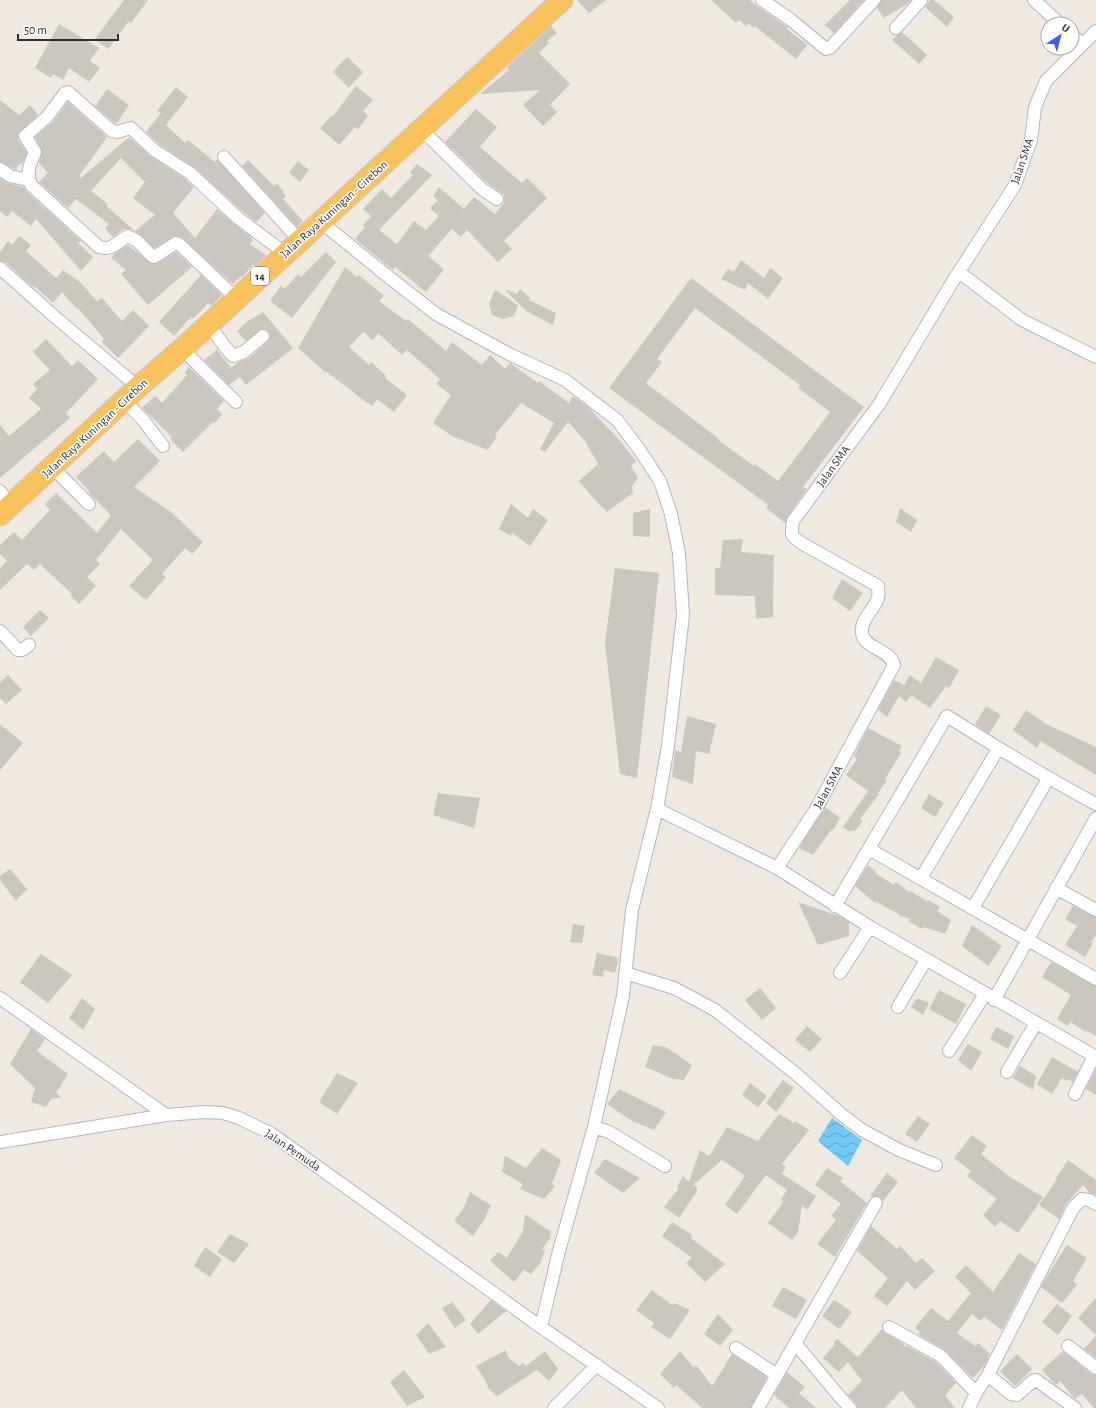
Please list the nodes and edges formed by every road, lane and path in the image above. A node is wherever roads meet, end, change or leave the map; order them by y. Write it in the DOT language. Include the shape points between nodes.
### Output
graph roads {
  1 [pos="562,0"];
  2 [pos="762,0"];
  3 [pos="874,0"];
  4 [pos="922,0"];
  5 [pos="1034,0"];
  6 [pos="1051,16"];
  7 [pos="896,28"];
  8 [pos="1096,31"];
  9 [pos="1082,44"];
  10 [pos="421,129"];
  11 [pos="224,157"];
  12 [pos="0,169"];
  13 [pos="28,180"];
  14 [pos="497,199"];
  15 [pos="321,222"];
  16 [pos="292,247"];
  17 [pos="0,268"];
  18 [pos="959,272"];
  19 [pos="236,298"];
  20 [pos="208,324"];
  21 [pos="263,336"];
  22 [pos="182,349"];
  23 [pos="1096,357"];
  24 [pos="131,393"];
  25 [pos="236,402"];
  26 [pos="164,446"];
  27 [pos="52,468"];
  28 [pos="3,504"];
  29 [pos="89,504"];
  30 [pos="0,631"];
  31 [pos="29,644"];
  32 [pos="998,749"];
  33 [pos="1048,778"];
  34 [pos="1096,804"];
  35 [pos="657,809"];
  36 [pos="1096,818"];
  37 [pos="1091,839"];
  38 [pos="870,849"];
  39 [pos="777,868"];
  40 [pos="921,878"];
  41 [pos="1056,888"];
  42 [pos="835,906"];
  43 [pos="973,908"];
  44 [pos="1096,910"];
  45 [pos="870,927"];
  46 [pos="1027,939"];
  47 [pos="926,960"];
  48 [pos="625,973"];
  49 [pos="840,974"];
  50 [pos="1096,979"];
  51 [pos="989,997"];
  52 [pos="0,998"];
  53 [pos="898,1007"];
  54 [pos="1036,1023"];
  55 [pos="949,1051"];
  56 [pos="1095,1057"];
  57 [pos="1007,1072"];
  58 [pos="1074,1094"];
  59 [pos="166,1116"];
  60 [pos="594,1127"];
  61 [pos="0,1142"];
  62 [pos="665,1166"];
  63 [pos="936,1166"];
  64 [pos="876,1204"];
  65 [pos="1096,1204"];
  66 [pos="541,1327"];
  67 [pos="889,1327"];
  68 [pos="795,1343"];
  69 [pos="1068,1346"];
  70 [pos="736,1348"];
  71 [pos="597,1365"];
  72 [pos="1096,1368"];
  73 [pos="777,1375"];
  74 [pos="988,1375"];
  75 [pos="976,1394"];
  76 [pos="554,1408"];
  77 [pos="658,1408"];
  78 [pos="758,1408"];
  79 [pos="850,1408"];
  80 [pos="969,1408"];
  81 [pos="1075,1408"];
  1 -- 10 [label="highway, Jalan Raya Kuningan - Cirebon / 14"];
  2 -- 3 [label="street" via="826,49 830,48"];
  4 -- 7 [label="street"];
  5 -- 6 [label="street"];
  8 -- 9 [label="street, Jalan SMA"];
  9 -- 18 [label="street, Jalan SMA" via="1046,81 1035,107 1031,140 1015,185"];
  10 -- 14 [label="street" via="482,189"];
  10 -- 15 [label="highway, Jalan Raya Kuningan - Cirebon / 14"];
  11 -- 16 [label="street"];
  12 -- 13 [label="street" via="10,176"];
  13 -- 16 [label="street" via="35,152 25,136 47,117 68,92 112,131 131,128 154,150 190,173 238,218"];
  13 -- 19 [label="street" via="44,198 99,247 109,248 128,236 154,257 176,243 179,244"];
  15 -- 16 [label="highway, Jalan Raya Kuningan - Cirebon / 14"];
  15 -- 35 [label="street" via="436,314 509,354 565,380 592,400 617,420 660,481 671,514 679,553 683,616 668,746"];
  16 -- 19 [label="highway, Jalan Raya Kuningan - Cirebon / 14"];
  17 -- 24 [label="street" via="55,317"];
  18 -- 23 [label="street" via="1022,320"];
  18 -- 39 [label="street, Jalan SMA" via="880,403 793,521 792,536 878,586 878,598 863,625 862,633 864,640 889,656 894,665 816,809"];
  19 -- 20 [label="highway, Jalan Raya Kuningan - Cirebon / 14"];
  20 -- 21 [label="street" via="233,356 244,352"];
  20 -- 22 [label="highway, Jalan Raya Kuningan - Cirebon / 14"];
  22 -- 24 [label="highway, Jalan Raya Kuningan - Cirebon / 14"];
  22 -- 25 [label="street"];
  24 -- 26 [label="street" via="143,420"];
  24 -- 27 [label="highway, Jalan Raya Kuningan - Cirebon / 14"];
  27 -- 28 [label="highway, Jalan Raya Kuningan - Cirebon / 14"];
  27 -- 29 [label="street"];
  30 -- 31 [label="street" via="18,650"];
  32 -- 33 [label="street"];
  32 -- 38 [label="street" via="947,716"];
  32 -- 40 [label="street"];
  33 -- 34 [label="street"];
  33 -- 43 [label="street"];
  35 -- 39 [label="street"];
  35 -- 48 [label="street" via="632,910"];
  36 -- 37 [label="street"];
  37 -- 41 [label="street"];
  38 -- 40 [label="street"];
  38 -- 42 [label="street"];
  39 -- 42 [label="street"];
  40 -- 43 [label="street"];
  41 -- 44 [label="street"];
  41 -- 46 [label="street"];
  42 -- 45 [label="street"];
  43 -- 46 [label="street"];
  45 -- 47 [label="street"];
  45 -- 49 [label="street"];
  46 -- 50 [label="street"];
  46 -- 51 [label="street"];
  47 -- 51 [label="street"];
  47 -- 53 [label="street"];
  48 -- 60 [label="street" via="623,996"];
  48 -- 63 [label="street" via="674,988 715,1010 862,1130"];
  51 -- 54 [label="street"];
  51 -- 55 [label="street"];
  52 -- 59 [label="street"];
  54 -- 56 [label="street"];
  54 -- 57 [label="street"];
  56 -- 58 [label="street"];
  59 -- 61 [label="street, Jalan Pemuda"];
  59 -- 66 [label="street, Jalan Pemuda" via="223,1113 272,1134"];
  60 -- 62 [label="street" via="609,1132"];
  60 -- 66 [label="street" via="559,1251"];
  64 -- 68 [label="street"];
  65 -- 74 [label="street" via="1082,1199 1073,1208"];
  66 -- 71 [label="street, Jalan Pemuda"];
  67 -- 75 [label="street" via="941,1356"];
  68 -- 73 [label="street"];
  68 -- 79 [label="street"];
  69 -- 72 [label="street"];
  70 -- 73 [label="street"];
  71 -- 76 [label="street"];
  71 -- 77 [label="street, Jalan Pemuda"];
  73 -- 78 [label="street"];
  74 -- 75 [label="street"];
  74 -- 81 [label="street" via="1014,1395 1036,1380"];
  75 -- 80 [label="street"];
}
